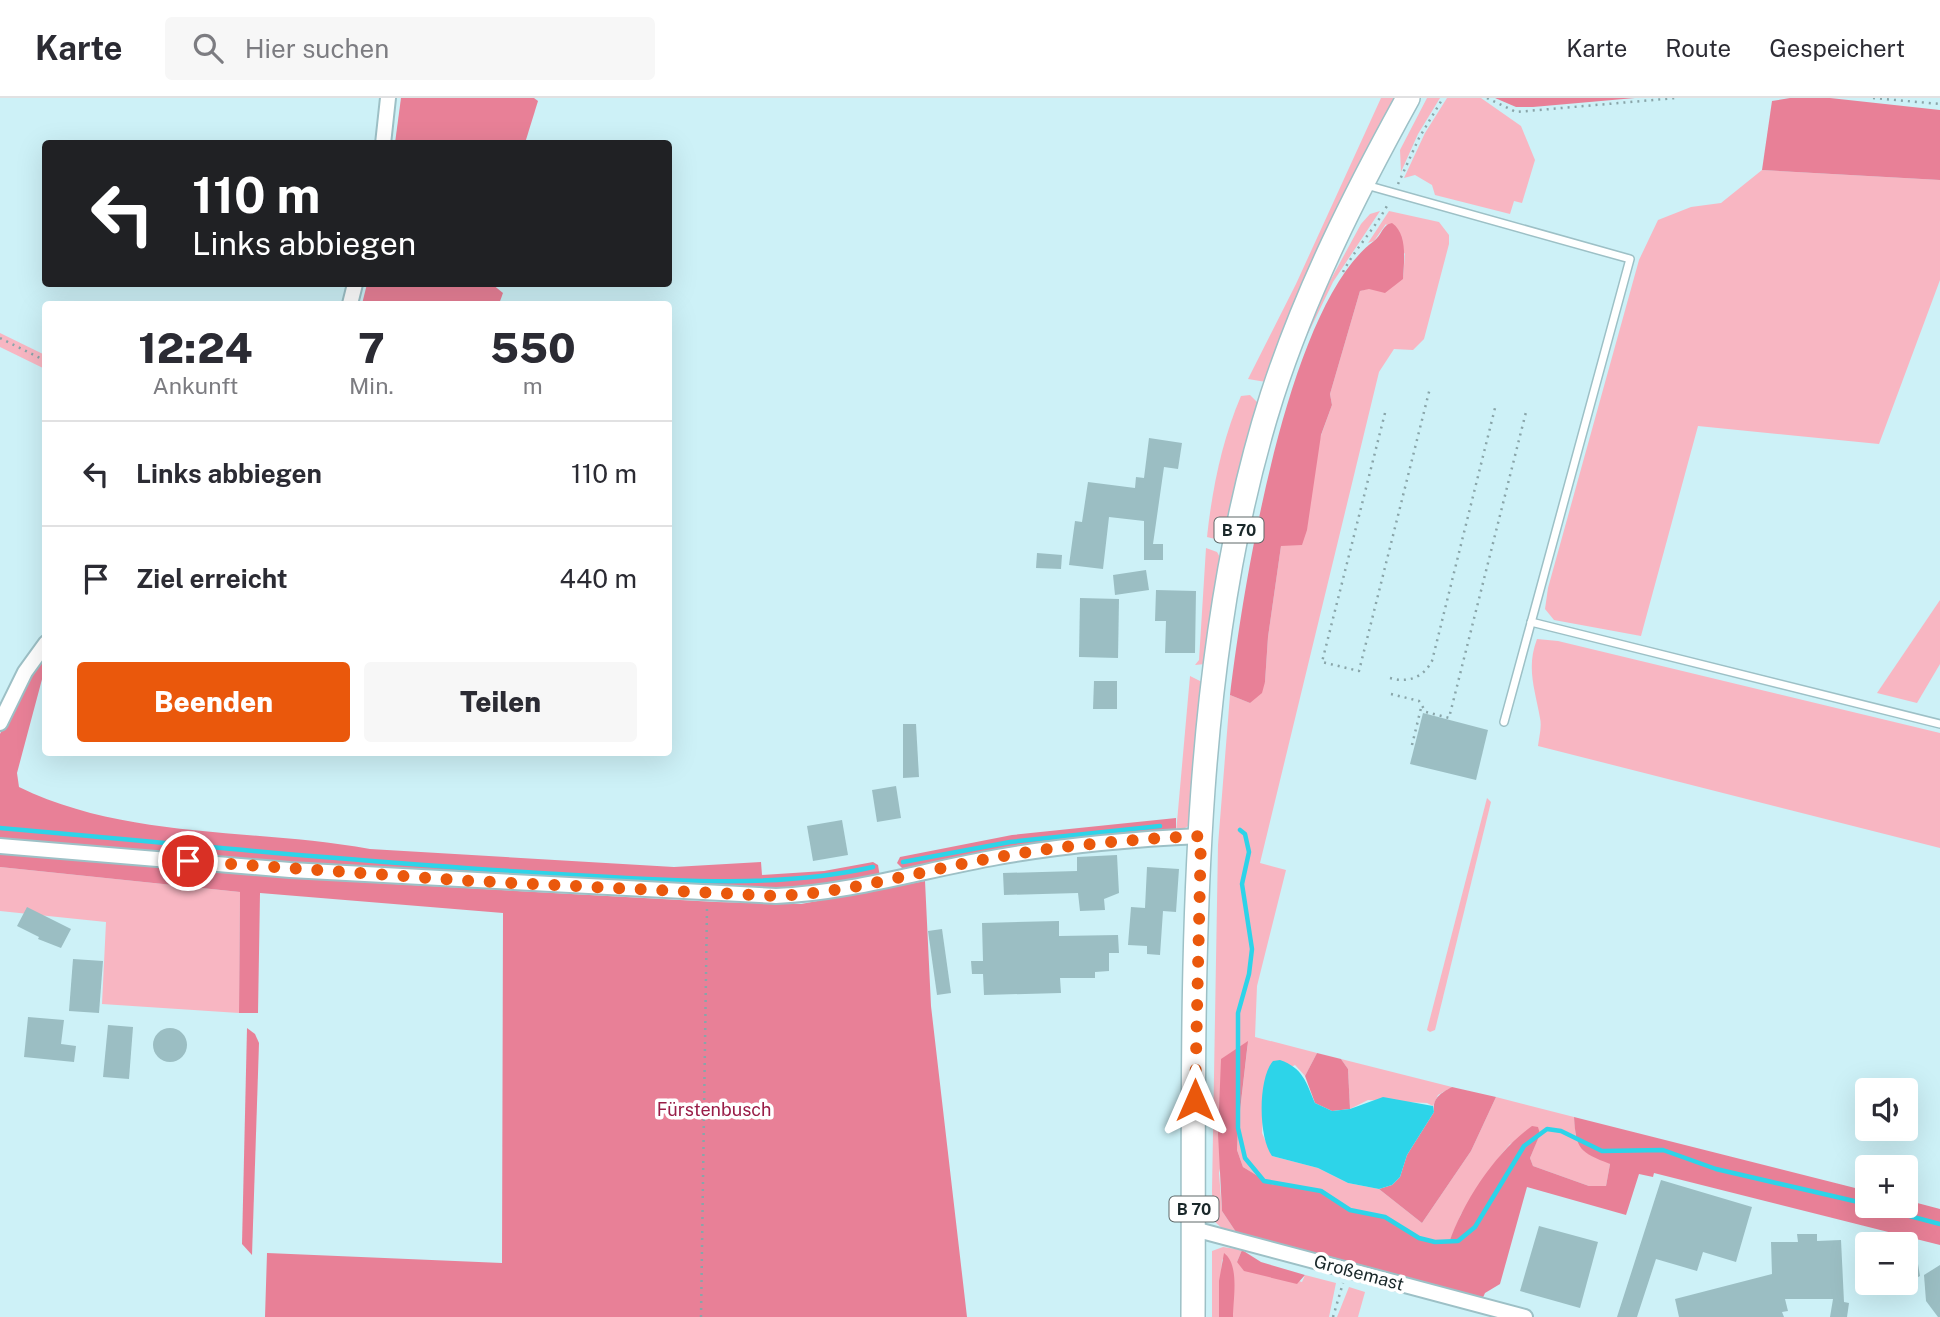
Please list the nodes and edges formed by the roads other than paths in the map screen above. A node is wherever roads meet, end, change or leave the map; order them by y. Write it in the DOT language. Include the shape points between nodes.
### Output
graph roads {
  1 [pos="388,98"];
  2 [pos="1408,98"];
  3 [pos="383,140"];
  4 [pos="1362,184"];
  5 [pos="1531,622"];
  6 [pos="42,649"];
  7 [pos="1504,722"];
  8 [pos="0,723"];
  9 [pos="1940,724"];
  10 [pos="1201,836"];
  11 [pos="0,846"];
  12 [pos="1194,1229"];
  13 [pos="1193,1317"];
  14 [pos="1525,1317"];
  1 -- 3 [label="street"];
  2 -- 4 [label="main road, B 70"];
  4 -- 5 [label="lane" via="1630,259"];
  4 -- 10 [label="main road, B 70" via="1283,364 1249,483 1218,656"];
  5 -- 7 [label="lane"];
  5 -- 9 [label="lane"];
  6 -- 8 [label="street"];
  10 -- 11 [label="street" via="1000,856 796,895 290,870"];
  10 -- 12 [label="main road, B 70"];
  12 -- 13 [label="main road, B 70"];
  12 -- 14 [label="street, Großemast"];
}
